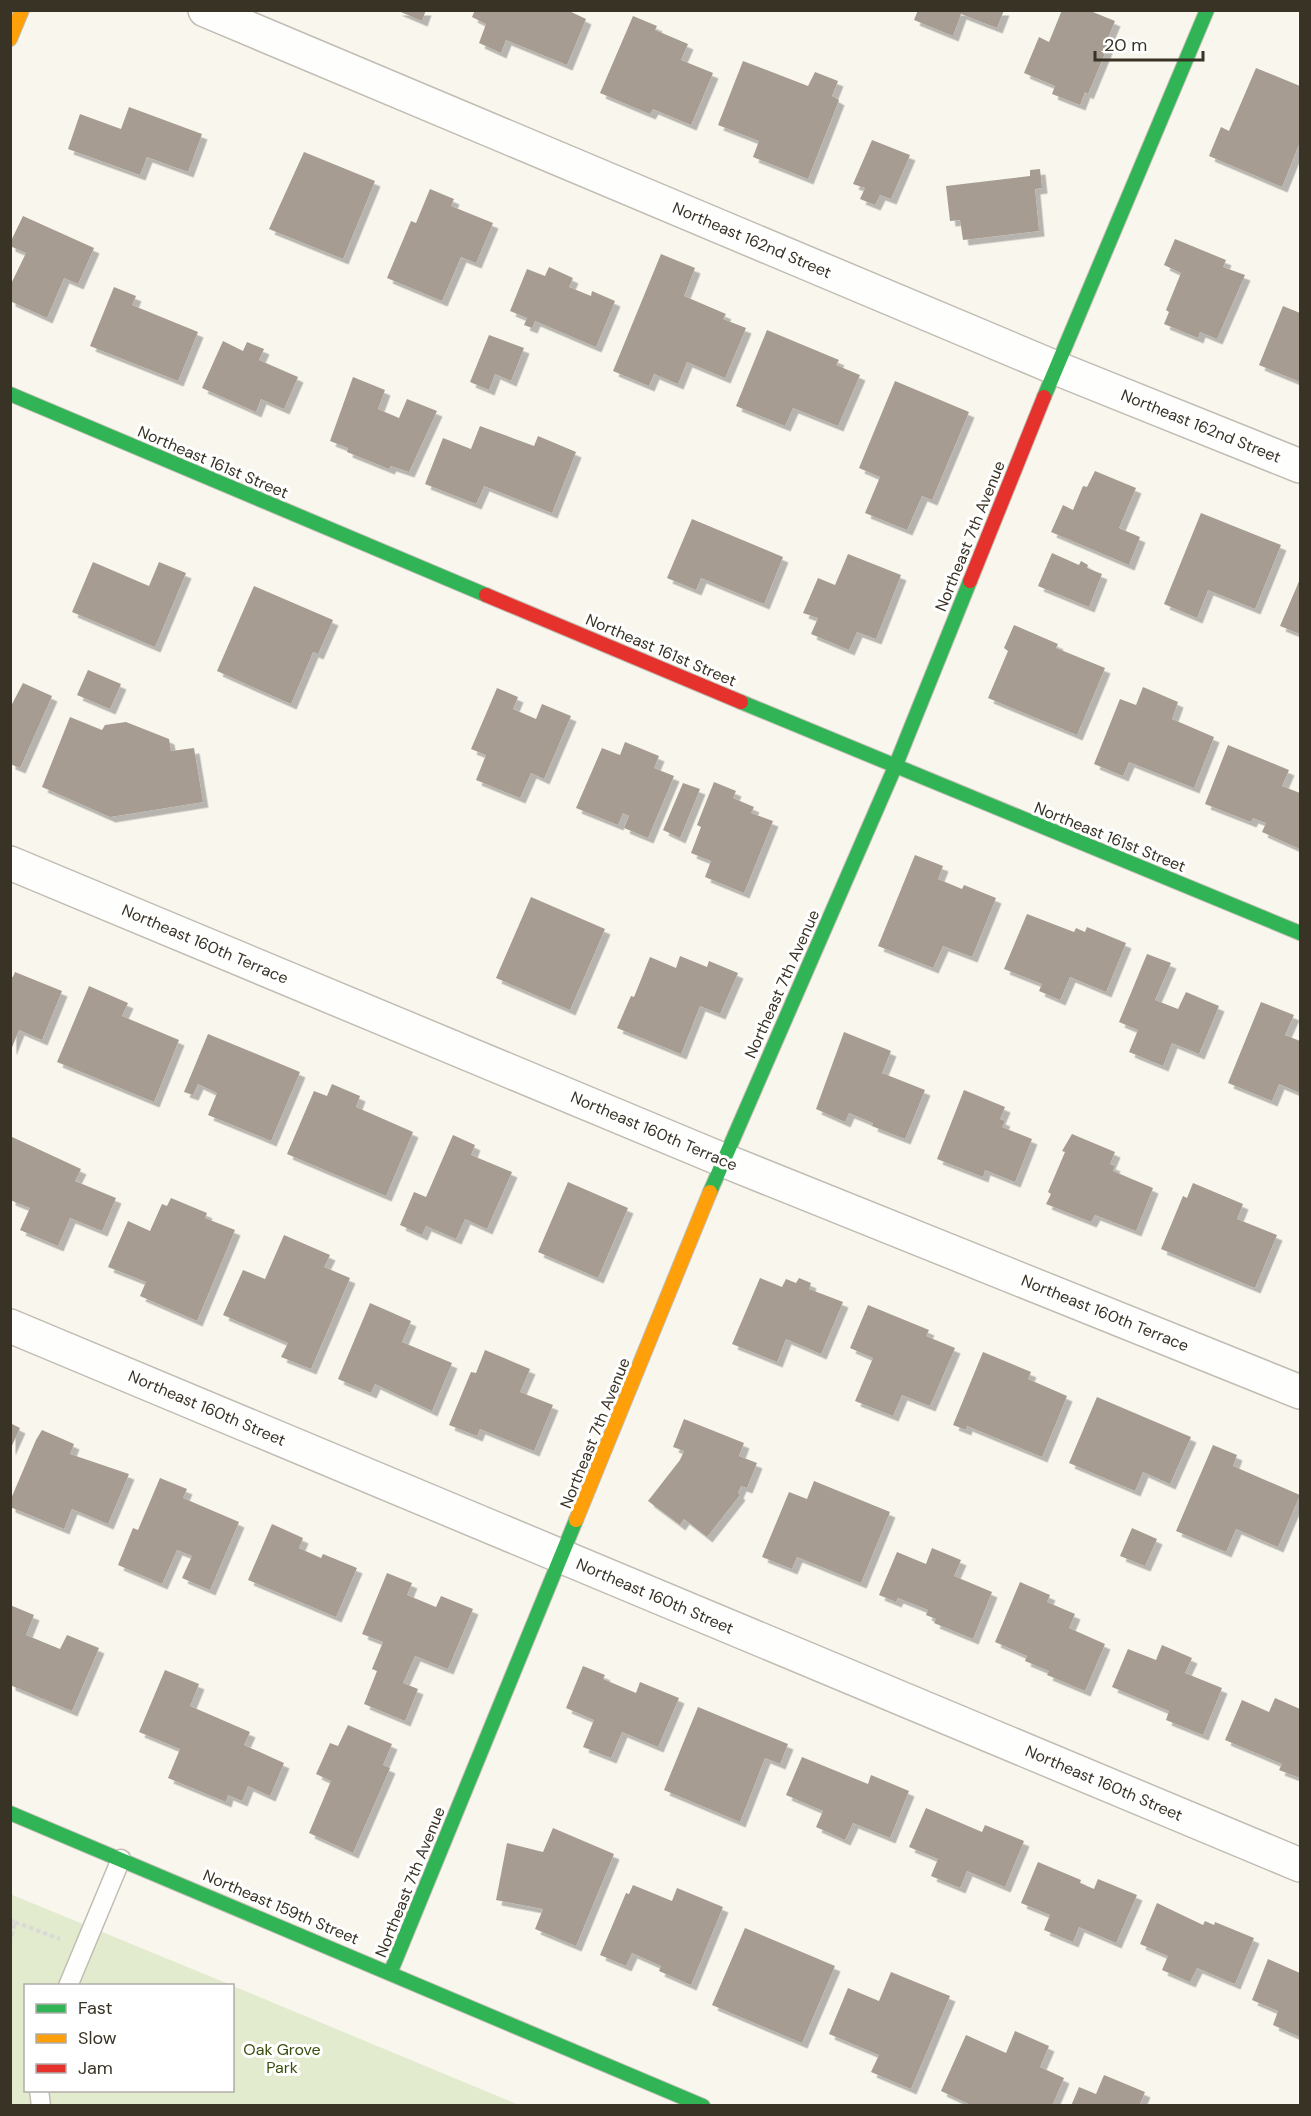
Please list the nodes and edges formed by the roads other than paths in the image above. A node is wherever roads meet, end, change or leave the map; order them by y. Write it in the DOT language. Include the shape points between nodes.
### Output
graph roads {
  1 [pos="22,10"];
  2 [pos="205,10"];
  3 [pos="1207,10"];
  4 [pos="10,39"];
  5 [pos="1056,368"];
  6 [pos="10,394"];
  7 [pos="1300,466"];
  8 [pos="895,767"];
  9 [pos="10,863"];
  10 [pos="1300,933"];
  11 [pos="723,1160"];
  12 [pos="10,1326"];
  13 [pos="1300,1392"];
  14 [pos="562,1557"];
  15 [pos="10,1813"];
  16 [pos="121,1858"];
  17 [pos="1300,1865"];
  18 [pos="391,1971"];
  19 [pos="69,1984"];
  20 [pos="703,2106"];
  1 -- 4 [label="street"];
  2 -- 5 [label="street, Northeast 162nd Street"];
  3 -- 5 [label="street, Northeast 7th Avenue"];
  5 -- 7 [label="street, Northeast 162nd Street"];
  5 -- 8 [label="street, Northeast 7th Avenue"];
  6 -- 8 [label="street, Northeast 161st Street"];
  8 -- 10 [label="street, Northeast 161st Street"];
  8 -- 11 [label="street, Northeast 7th Avenue"];
  9 -- 11 [label="street, Northeast 160th Terrace"];
  11 -- 13 [label="street, Northeast 160th Terrace"];
  11 -- 14 [label="street, Northeast 7th Avenue"];
  12 -- 14 [label="street, Northeast 160th Street"];
  14 -- 17 [label="street, Northeast 160th Street"];
  14 -- 18 [label="street, Northeast 7th Avenue"];
  15 -- 16 [label="street, Northeast 159th Street"];
  16 -- 18 [label="street, Northeast 159th Street"];
  16 -- 19 [label="lane"];
  18 -- 20 [label="street, Northeast 159th Street"];
}
